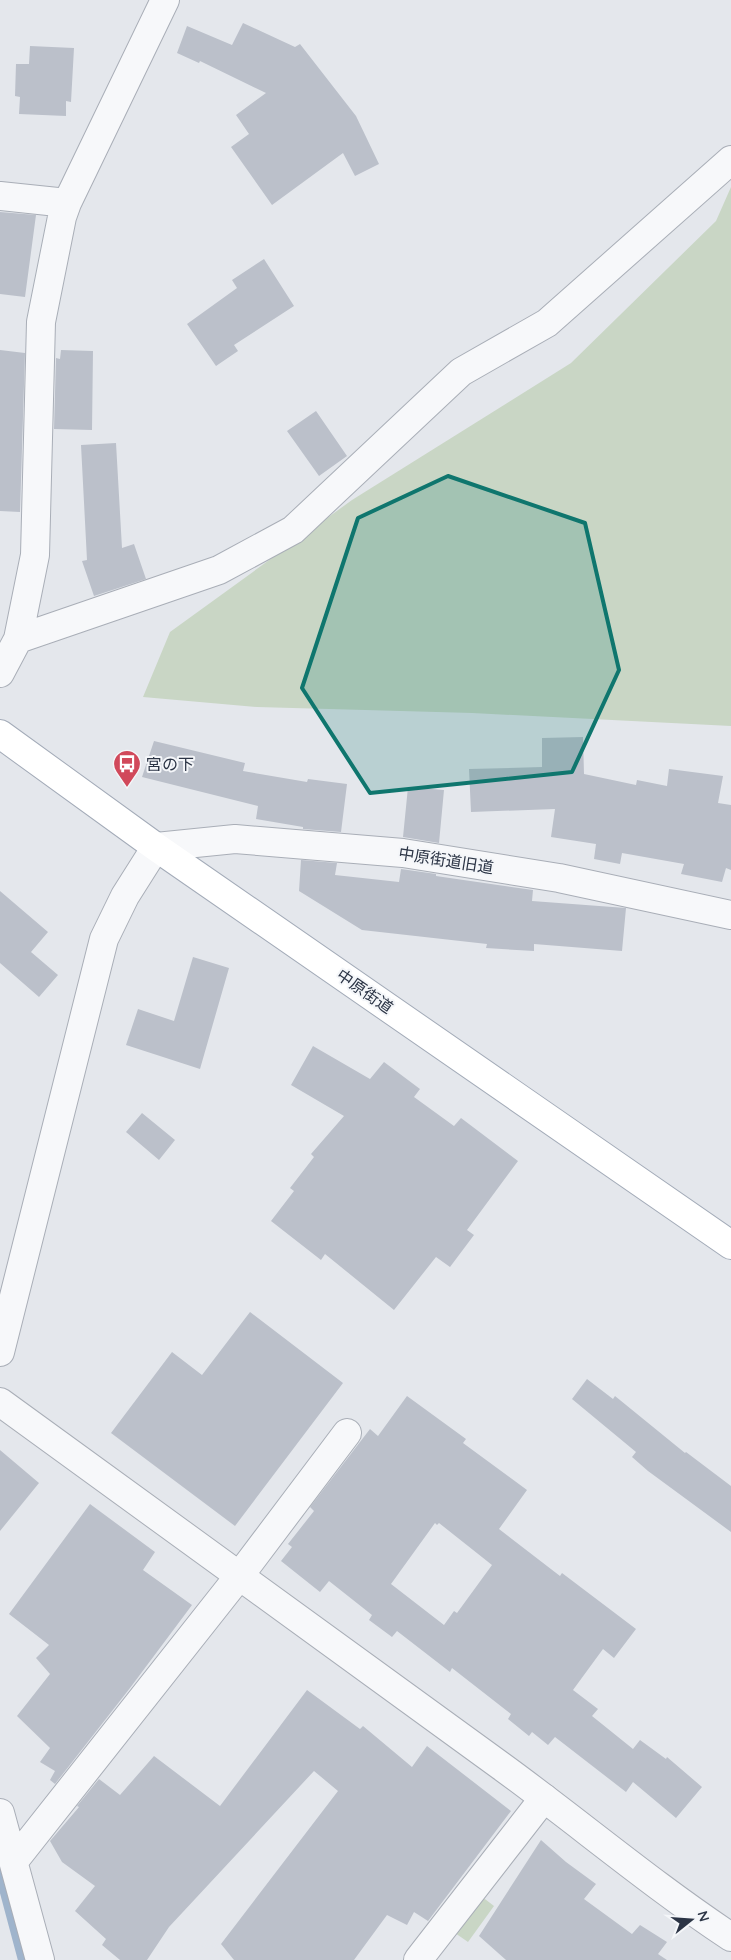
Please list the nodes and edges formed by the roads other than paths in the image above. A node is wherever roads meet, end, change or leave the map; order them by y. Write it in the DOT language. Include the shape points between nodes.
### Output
graph roads {
  1 [pos="165,0"];
  2 [pos="731,160"];
  3 [pos="0,196"];
  4 [pos="67,203"];
  5 [pos="18,639"];
  6 [pos="0,673"];
  7 [pos="0,734"];
  8 [pos="156,847"];
  9 [pos="731,915"];
  10 [pos="731,1245"];
  11 [pos="0,1352"];
  12 [pos="0,1402"];
  13 [pos="347,1433"];
  14 [pos="240,1575"];
  15 [pos="544,1798"];
  16 [pos="0,1813"];
  17 [pos="14,1861"];
  18 [pos="731,1936"];
  19 [pos="40,1960"];
  20 [pos="418,1960"];
  1 -- 4 [label="street"];
  2 -- 5 [label="street" via="547,323 461,372 293,530 219,570"];
  3 -- 4 [label="street"];
  4 -- 5 [label="street" via="41,322 35,555"];
  5 -- 6 [label="street"];
  7 -- 8 [label="main road, 中原街道"];
  8 -- 9 [label="street, 中原街道旧道" via="235,839 403,853 559,878"];
  8 -- 10 [label="main road, 中原街道"];
  8 -- 11 [label="street" via="125,896 104,939"];
  12 -- 14 [label="street"];
  13 -- 14 [label="street"];
  14 -- 15 [label="street"];
  14 -- 17 [label="street"];
  15 -- 18 [label="street" via="696,1914"];
  15 -- 20 [label="street"];
  16 -- 17 [label="street"];
  17 -- 19 [label="street"];
}
